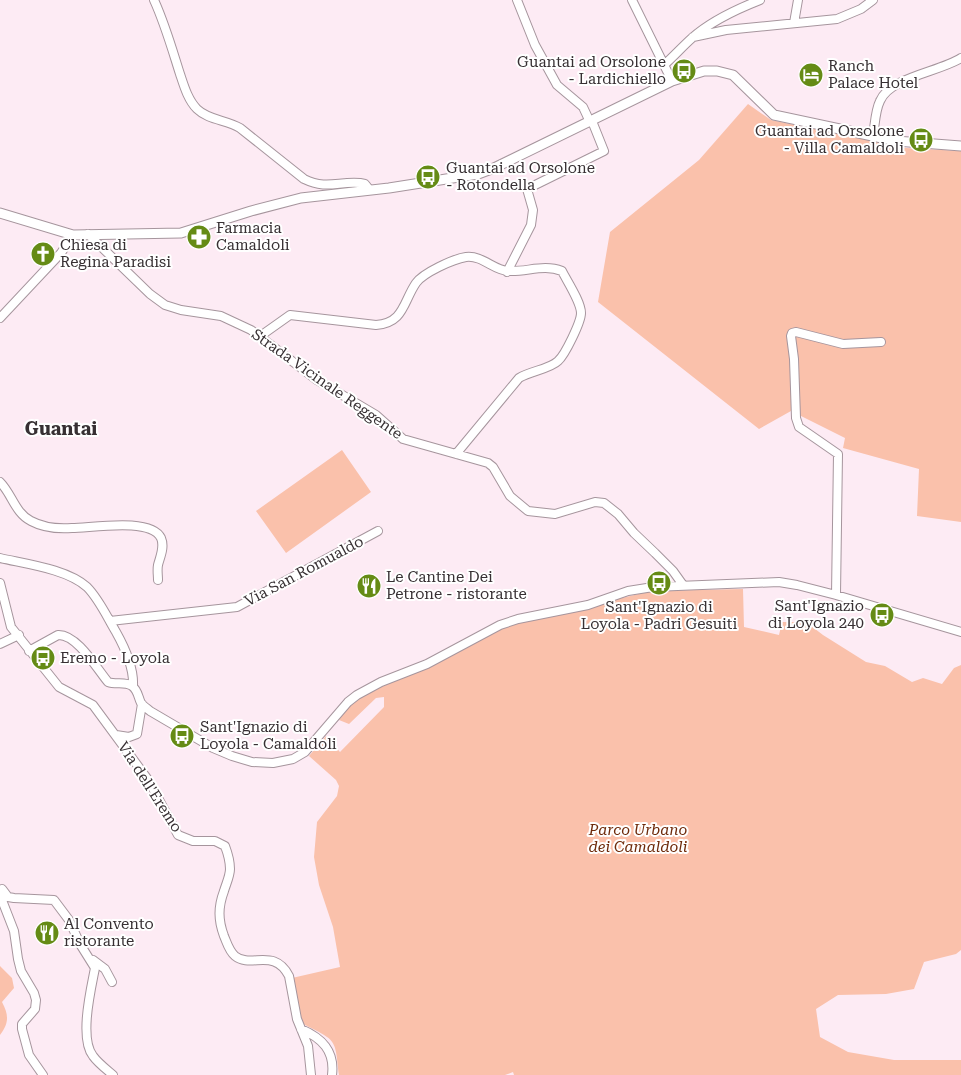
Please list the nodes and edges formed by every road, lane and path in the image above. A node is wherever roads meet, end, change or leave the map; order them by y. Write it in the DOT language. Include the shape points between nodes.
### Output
graph roads {
  1 [pos="154,0"];
  2 [pos="516,0"];
  3 [pos="632,0"];
  4 [pos="760,0"];
  5 [pos="798,0"];
  6 [pos="874,0"];
  7 [pos="794,23"];
  8 [pos="693,37"];
  9 [pos="961,58"];
  10 [pos="664,65"];
  11 [pos="672,81"];
  12 [pos="591,121"];
  13 [pos="873,136"];
  14 [pos="961,146"];
  15 [pos="369,189"];
  16 [pos="0,213"];
  17 [pos="88,234"];
  18 [pos="73,235"];
  19 [pos="507,272"];
  20 [pos="0,318"];
  21 [pos="259,337"];
  22 [pos="881,342"];
  23 [pos="456,454"];
  24 [pos="0,482"];
  25 [pos="378,531"];
  26 [pos="0,558"];
  27 [pos="158,580"];
  28 [pos="0,583"];
  29 [pos="683,585"];
  30 [pos="836,596"];
  31 [pos="3,612"];
  32 [pos="110,621"];
  33 [pos="961,632"];
  34 [pos="19,635"];
  35 [pos="0,644"];
  36 [pos="29,651"];
  37 [pos="133,686"];
  38 [pos="142,704"];
  39 [pos="116,735"];
  40 [pos="0,891"];
  41 [pos="88,955"];
  42 [pos="112,982"];
  43 [pos="302,1029"];
  44 [pos="43,1075"];
  45 [pos="113,1075"];
  46 [pos="311,1075"];
  47 [pos="332,1075"];
  1 -- 15 [label="street" via="184,85 197,108 204,114 234,124 309,182 324,185 360,182"];
  2 -- 12 [label="street" via="557,85 583,107"];
  3 -- 10 [label="street"];
  4 -- 8 [label="street" via="722,18"];
  5 -- 7 [label="street"];
  6 -- 7 [label="street" via="837,19"];
  7 -- 8 [label="street"];
  8 -- 10 [label="street"];
  9 -- 13 [label="street" via="887,90 879,102"];
  10 -- 11 [label="street"];
  11 -- 12 [label="street"];
  11 -- 13 [label="street" via="704,71 733,75 774,115"];
  12 -- 15 [label="street" via="478,174"];
  12 -- 19 [label="street" via="604,151 526,189 533,210 531,224"];
  13 -- 14 [label="street"];
  15 -- 17 [label="street" via="301,198 181,233"];
  16 -- 18 [label="street"];
  17 -- 18 [label="street"];
  17 -- 21 [label="street, Strada Vicinale Reggente" via="165,305 221,316"];
  18 -- 20 [label="street"];
  19 -- 21 [label="street" via="475,257 466,257 424,275 416,283 400,315 388,322 376,325 290,315"];
  19 -- 23 [label="street" via="544,268 562,271 581,313 558,362 519,378"];
  21 -- 23 [label="street, Strada Vicinale Reggente" via="317,380 376,415 403,439"];
  22 -- 30 [label="street" via="842,344 796,332 791,336 799,427 838,454"];
  23 -- 29 [label="street, Strada Vicinale Reggente" via="488,462 510,496 528,511 555,514 595,502 604,503 656,553"];
  24 -- 27 [label="street" via="22,514 47,527 131,525 157,534 162,544"];
  25 -- 32 [label="street, Via San Romualdo" via="237,606"];
  26 -- 32 [label="street" via="59,572 81,583"];
  28 -- 31 [label="street, Via dell'Eremo"];
  29 -- 30 [label="street" via="779,582"];
  29 -- 38 [label="street" via="640,589 588,605 500,625 427,664 357,695 305,752 293,759 273,763 252,762 232,756 213,748"];
  30 -- 33 [label="street"];
  31 -- 34 [label="street, Via dell'Eremo"];
  32 -- 37 [label="street" via="123,645 133,675"];
  34 -- 35 [label="street"];
  34 -- 36 [label="street, Via dell'Eremo"];
  36 -- 37 [label="street" via="62,635 86,652 108,682"];
  36 -- 39 [label="street, Via dell'Eremo" via="59,687 93,705"];
  37 -- 38 [label="street"];
  38 -- 39 [label="street" via="137,734 129,737"];
  39 -- 43 [label="street, Via dell'Eremo" via="149,780 178,835 193,841 215,841 225,846 230,871 219,908 228,948 240,959 276,962 286,971"];
  40 -- 41 [label="street" via="8,897 54,900"];
  40 -- 44 [label="street" via="14,931 21,971 36,1000 35,1010 22,1024 22,1029 29,1055"];
  41 -- 42 [label="street"];
  41 -- 45 [label="street" via="95,968 86,1030 89,1049"];
  43 -- 46 [label="street, Via dell'Eremo" via="310,1052"];
  43 -- 47 [label="street" via="325,1046 330,1056"];
}
